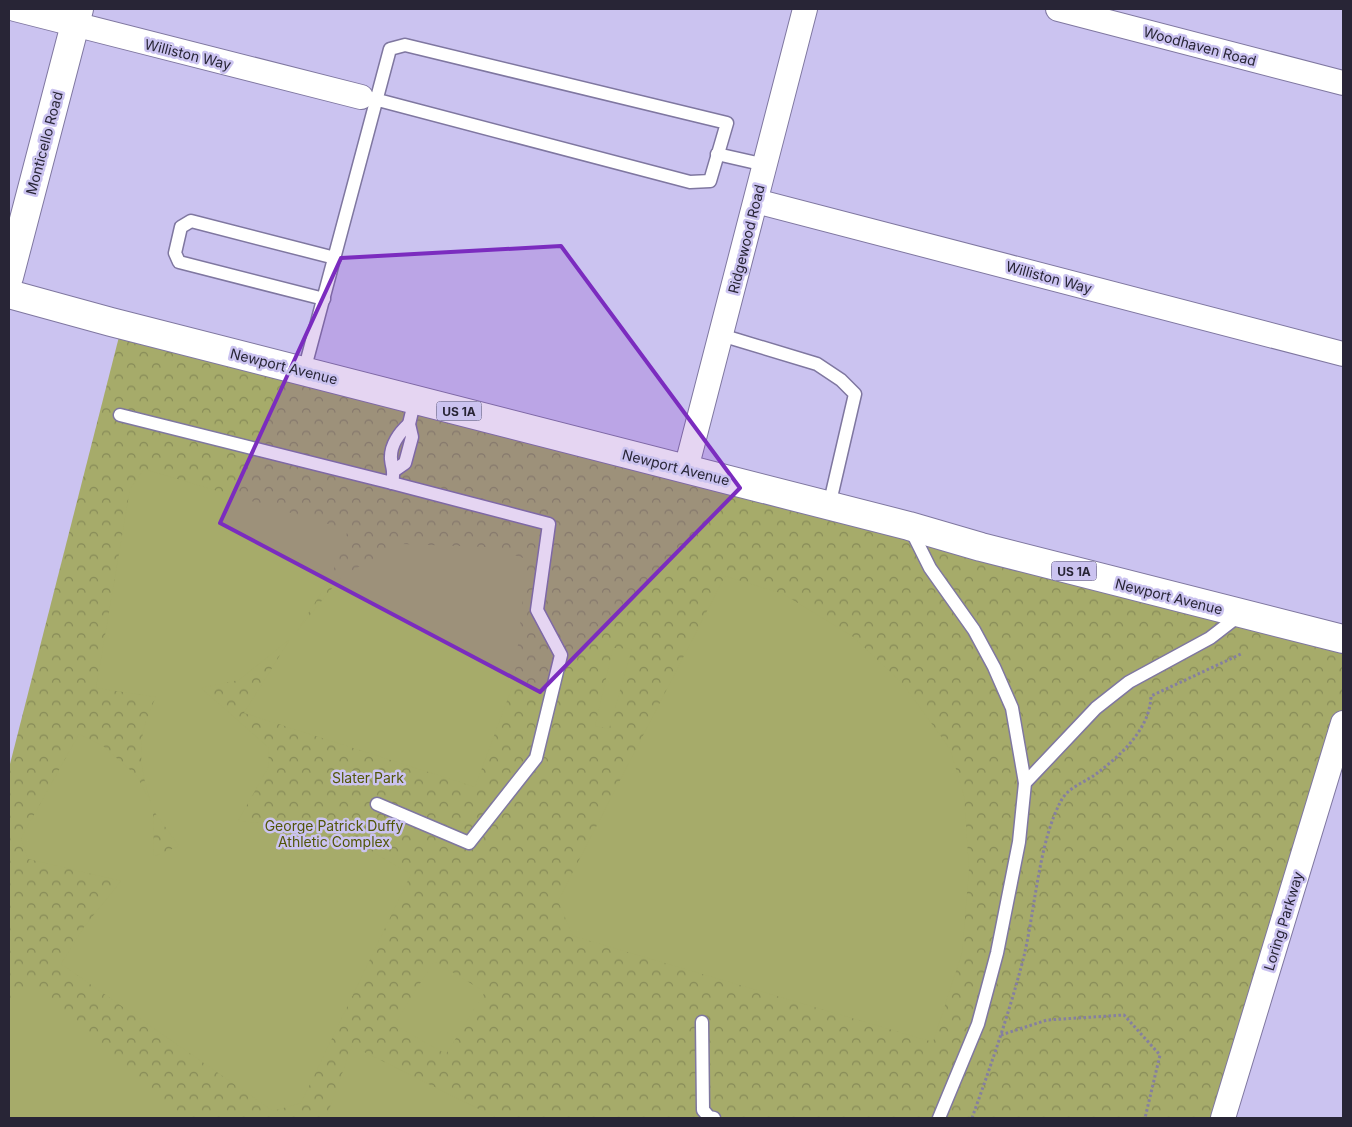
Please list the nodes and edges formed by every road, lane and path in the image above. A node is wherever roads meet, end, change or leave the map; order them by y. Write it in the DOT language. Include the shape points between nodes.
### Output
graph roads {
  1 [pos="15,9"];
  2 [pos="805,9"];
  3 [pos="1058,9"];
  4 [pos="77,17"];
  5 [pos="1343,83"];
  6 [pos="369,99"];
  7 [pos="717,154"];
  8 [pos="764,166"];
  9 [pos="756,200"];
  10 [pos="335,258"];
  11 [pos="9,277"];
  12 [pos="9,294"];
  13 [pos="324,299"];
  14 [pos="721,335"];
  15 [pos="1343,354"];
  16 [pos="304,371"];
  17 [pos="412,412"];
  18 [pos="120,415"];
  19 [pos="686,469"];
  20 [pos="393,477"];
  21 [pos="829,506"];
  22 [pos="909,526"];
  23 [pos="1241,614"];
  24 [pos="1343,639"];
  25 [pos="1241,654"];
  26 [pos="1343,723"];
  27 [pos="1026,783"];
  28 [pos="377,804"];
  29 [pos="702,1022"];
  30 [pos="1000,1035"];
  31 [pos="714,1118"];
  32 [pos="939,1118"];
  33 [pos="972,1118"];
  34 [pos="1145,1118"];
  35 [pos="1223,1118"];
  1 -- 4 [label="street, Williston Way"];
  2 -- 8 [label="street, Ridgewood Road"];
  3 -- 5 [label="street, Woodhaven Road"];
  4 -- 6 [label="street, Williston Way"];
  4 -- 11 [label="main road, Monticello Road"];
  6 -- 7 [label="lane" via="690,182 710,181"];
  6 -- 7 [label="lane" via="390,49 405,45 728,123"];
  6 -- 10 [label="lane"];
  7 -- 8 [label="lane"];
  8 -- 9 [label="street, Ridgewood Road"];
  9 -- 14 [label="street, Ridgewood Road"];
  9 -- 15 [label="street, Williston Way"];
  10 -- 13 [label="lane"];
  10 -- 13 [label="lane" via="191,221 181,226 174,253 179,262"];
  12 -- 16 [label="main road, Newport Avenue / US 1A"];
  13 -- 16 [label="lane"];
  14 -- 19 [label="street, Ridgewood Road"];
  14 -- 21 [label="lane" via="817,364 855,394"];
  16 -- 17 [label="main road, Newport Avenue / US 1A"];
  17 -- 19 [label="main road, Newport Avenue / US 1A"];
  17 -- 20 [label="lane" via="412,437 405,463"];
  18 -- 20 [label="lane"];
  19 -- 21 [label="main road, Newport Avenue / US 1A"];
  20 -- 28 [label="lane" via="549,524 537,610 561,655 536,758 469,843"];
  21 -- 22 [label="main road, Newport Avenue / US 1A"];
  22 -- 23 [label="main road, Newport Avenue / US 1A" via="981,548"];
  22 -- 27 [label="lane" via="930,568 974,630 994,668 1012,708"];
  23 -- 24 [label="main road, Newport Avenue / US 1A"];
  23 -- 27 [label="lane" via="1210,638 1129,682 1096,708"];
  25 -- 30 [label="path" via="1151,696 1142,729 1096,774 1072,787 1061,800 1052,823 1023,956"];
  26 -- 35 [label="street, Loring Parkway"];
  27 -- 32 [label="lane" via="1019,842 997,953 978,1024"];
  29 -- 31 [label="lane" via="703,1110"];
  30 -- 33 [label="path"];
  30 -- 34 [label="path" via="1047,1020 1124,1015 1160,1054"];
}
